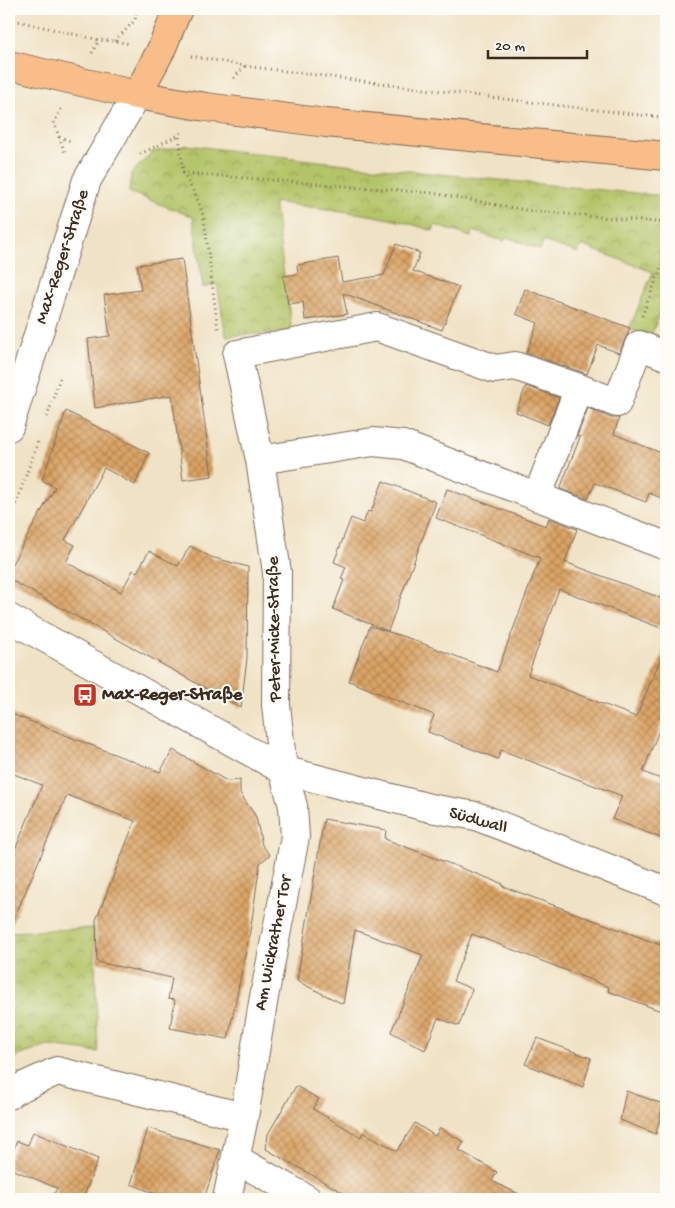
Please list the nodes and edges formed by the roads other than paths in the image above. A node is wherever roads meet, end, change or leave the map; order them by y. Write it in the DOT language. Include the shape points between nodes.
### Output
graph roads {
  1 [pos="178,9"];
  2 [pos="9,65"];
  3 [pos="137,95"];
  4 [pos="666,156"];
  5 [pos="666,356"];
  6 [pos="579,388"];
  7 [pos="9,428"];
  8 [pos="260,460"];
  9 [pos="537,497"];
  10 [pos="666,546"];
  11 [pos="9,618"];
  12 [pos="283,770"];
  13 [pos="666,891"];
  14 [pos="9,1095"];
  15 [pos="244,1117"];
  16 [pos="236,1159"];
  17 [pos="227,1199"];
  18 [pos="308,1199"];
  1 -- 3 [label="main road"];
  2 -- 3 [label="main road"];
  3 -- 4 [label="main road" via="206,108 326,123"];
  3 -- 7 [label="street, Max-Reger-Straße" via="87,180"];
  5 -- 6 [label="street" via="639,345 618,403"];
  6 -- 8 [label="street, Peter-Micke-Straße" via="515,366 495,369 377,327 237,354"];
  6 -- 9 [label="street"];
  8 -- 9 [label="street" via="373,442 403,445"];
  8 -- 12 [label="street, Peter-Micke-Straße" via="277,572 276,704"];
  9 -- 10 [label="street"];
  11 -- 12 [label="street, Südwall"];
  12 -- 13 [label="street, Südwall" via="430,808 476,816"];
  12 -- 15 [label="street, Am Wickrather Tor" via="294,806 295,837"];
  14 -- 15 [label="street" via="57,1071"];
  15 -- 16 [label="street, Am Wickrather Tor"];
  16 -- 17 [label="street, Am Wickrather Tor"];
  16 -- 18 [label="street"];
}
